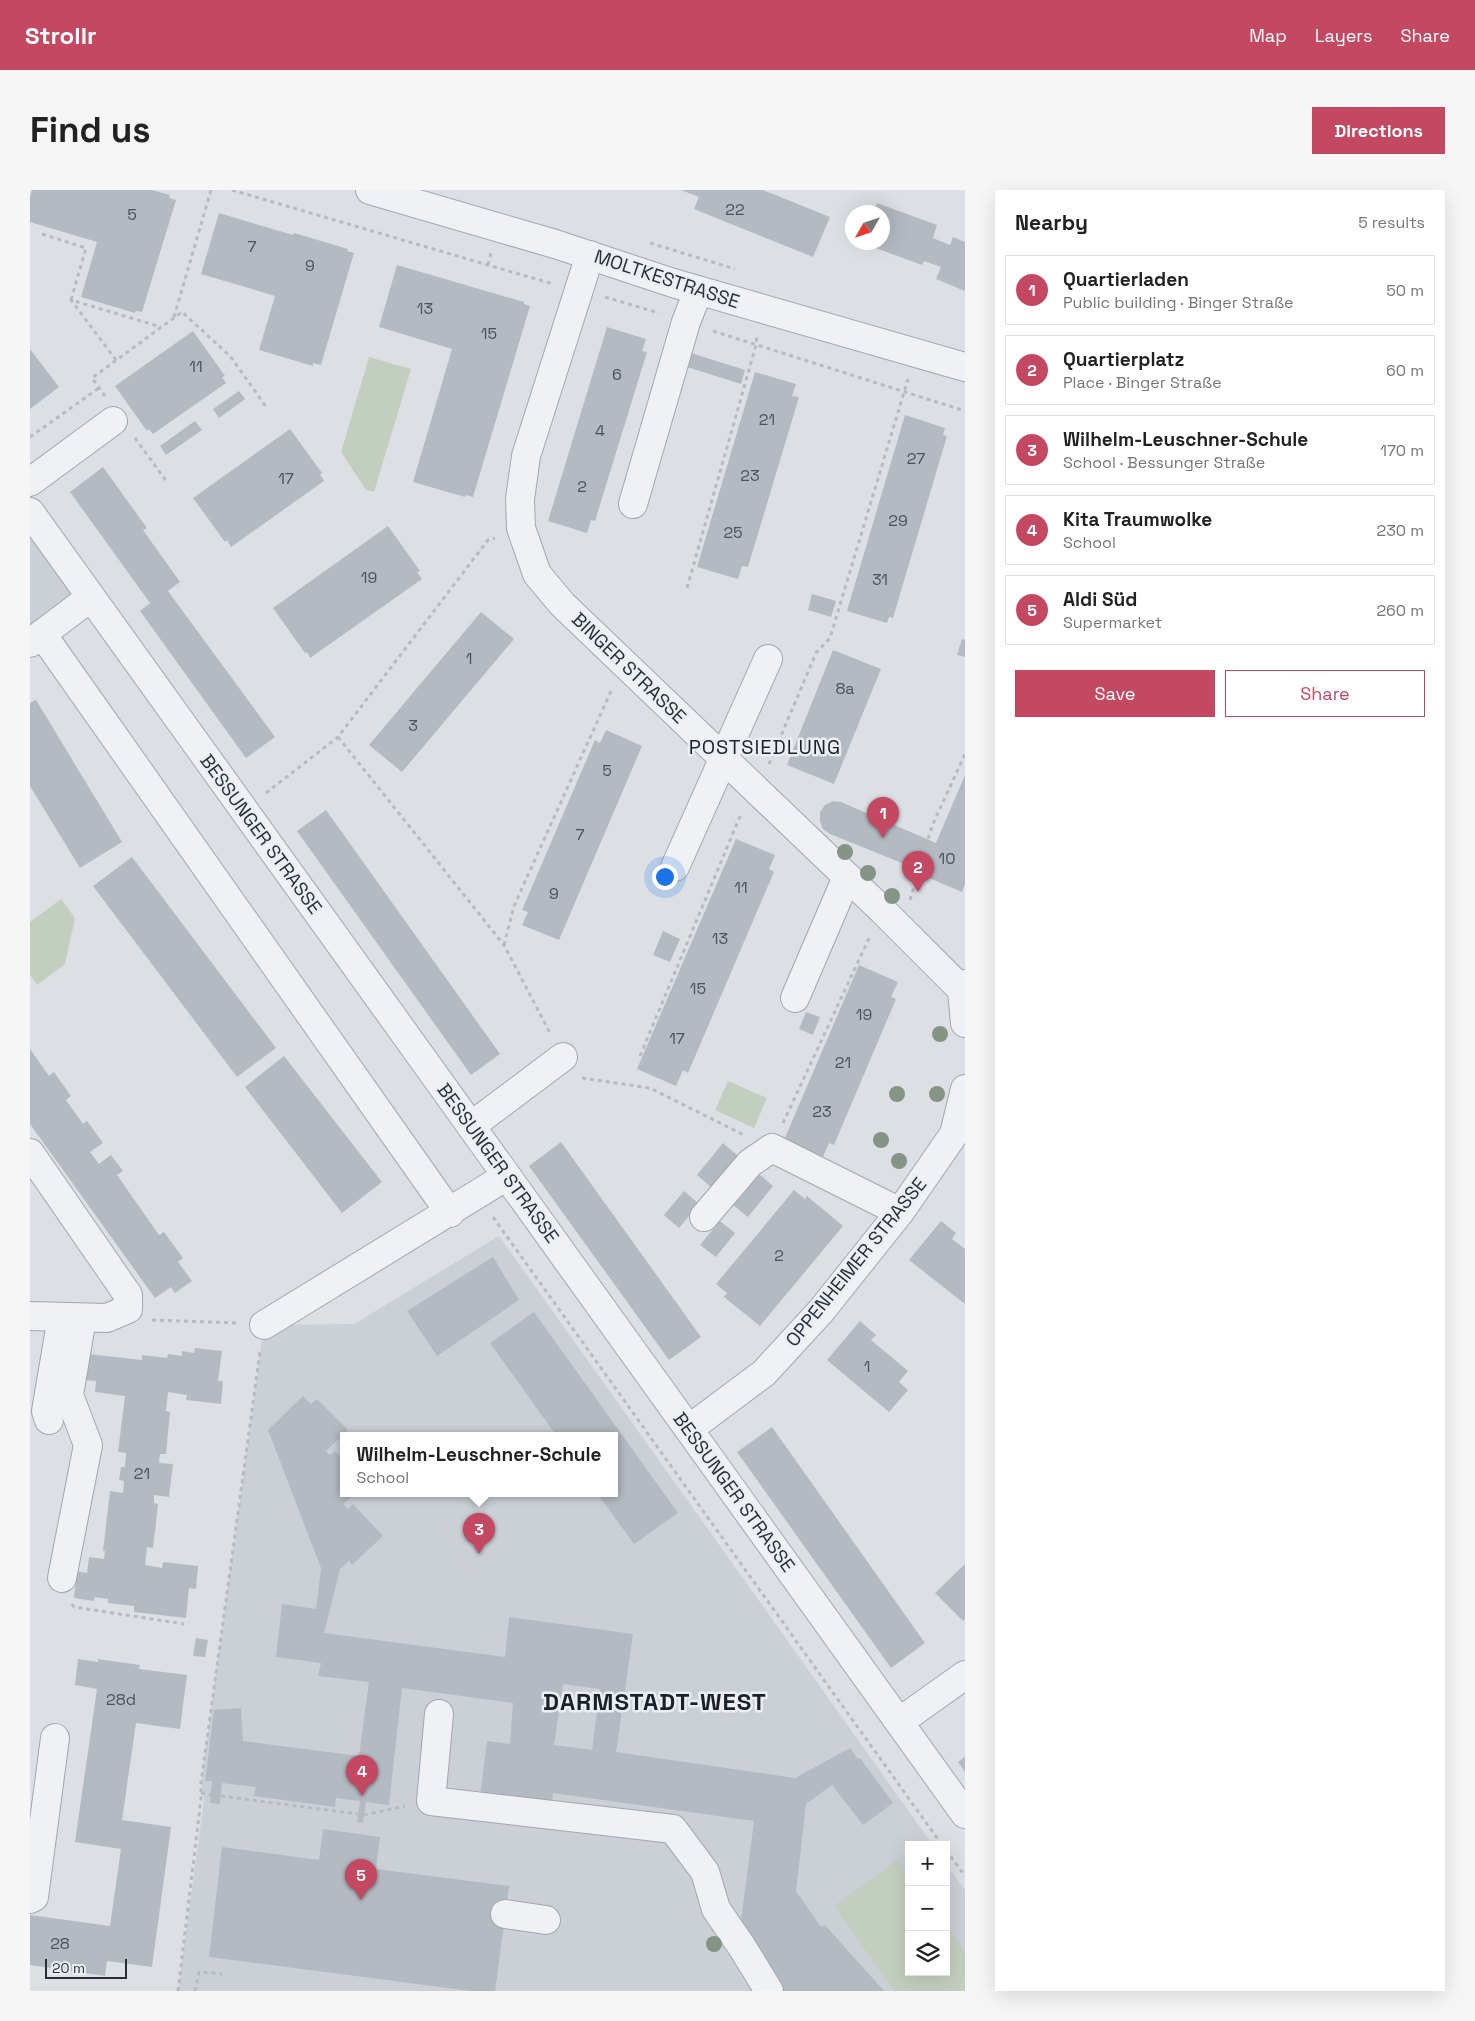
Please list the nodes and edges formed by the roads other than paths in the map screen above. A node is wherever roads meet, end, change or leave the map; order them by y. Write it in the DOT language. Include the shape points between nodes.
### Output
graph roads {
  1 [pos="370,190"];
  2 [pos="590,255"];
  3 [pos="698,291"];
  4 [pos="965,367"];
  5 [pos="119,420"];
  6 [pos="30,482"];
  7 [pos="633,504"];
  8 [pos="30,512"];
  9 [pos="91,597"];
  10 [pos="36,638"];
  11 [pos="768,659"];
  12 [pos="724,760"];
  13 [pos="675,867"];
  14 [pos="847,877"];
  15 [pos="963,987"];
  16 [pos="795,998"];
  17 [pos="965,1023"];
  18 [pos="562,1057"];
  19 [pos="965,1089"];
  20 [pos="471,1126"];
  21 [pos="30,1153"];
  22 [pos="507,1176"];
  23 [pos="450,1212"];
  24 [pos="900,1212"];
  25 [pos="704,1218"];
  26 [pos="48,1314"];
  27 [pos="264,1324"];
  28 [pos="39,1419"];
  29 [pos="689,1429"];
  30 [pos="62,1578"];
  31 [pos="965,1675"];
  32 [pos="439,1714"];
  33 [pos="899,1722"];
  34 [pos="55,1738"];
  35 [pos="965,1814"];
  36 [pos="30,1899"];
  37 [pos="505,1914"];
  38 [pos="546,1920"];
  39 [pos="769,1991"];
  1 -- 2 [label="street, MOLTKESTRASSE"];
  2 -- 3 [label="street, MOLTKESTRASSE"];
  2 -- 12 [label="street, BINGER STRASSE" via="526,456 520,499 521,528 537,574 562,604"];
  3 -- 4 [label="street, MOLTKESTRASSE"];
  3 -- 7 [label="street"];
  5 -- 6 [label="street"];
  8 -- 9 [label="street, BESSUNGER STRASSE"];
  9 -- 10 [label="street"];
  9 -- 20 [label="street, BESSUNGER STRASSE"];
  10 -- 23 [label="street"];
  11 -- 12 [label="street"];
  12 -- 13 [label="street"];
  12 -- 14 [label="street, BINGER STRASSE"];
  14 -- 15 [label="street, BINGER STRASSE"];
  14 -- 16 [label="street"];
  15 -- 17 [label="street"];
  18 -- 20 [label="street"];
  19 -- 24 [label="street, OPPENHEIMER STRASSE" via="954,1134"];
  20 -- 22 [label="street, BESSUNGER STRASSE"];
  21 -- 26 [label="street" via="128,1295 128,1309 107,1318"];
  22 -- 23 [label="street"];
  22 -- 29 [label="street, BESSUNGER STRASSE"];
  23 -- 27 [label="street"];
  24 -- 25 [label="street" via="772,1148 750,1163"];
  24 -- 29 [label="street, OPPENHEIMER STRASSE" via="821,1311 764,1373"];
  26 -- 28 [label="street"];
  26 -- 30 [label="street" via="70,1395 88,1445"];
  29 -- 33 [label="street, BESSUNGER STRASSE"];
  31 -- 33 [label="street"];
  32 -- 39 [label="street" via="433,1801 673,1829 705,1872 716,1909"];
  33 -- 35 [label="street, BESSUNGER STRASSE"];
  34 -- 36 [label="street" via="34,1898"];
  37 -- 38 [label="street"];
}
